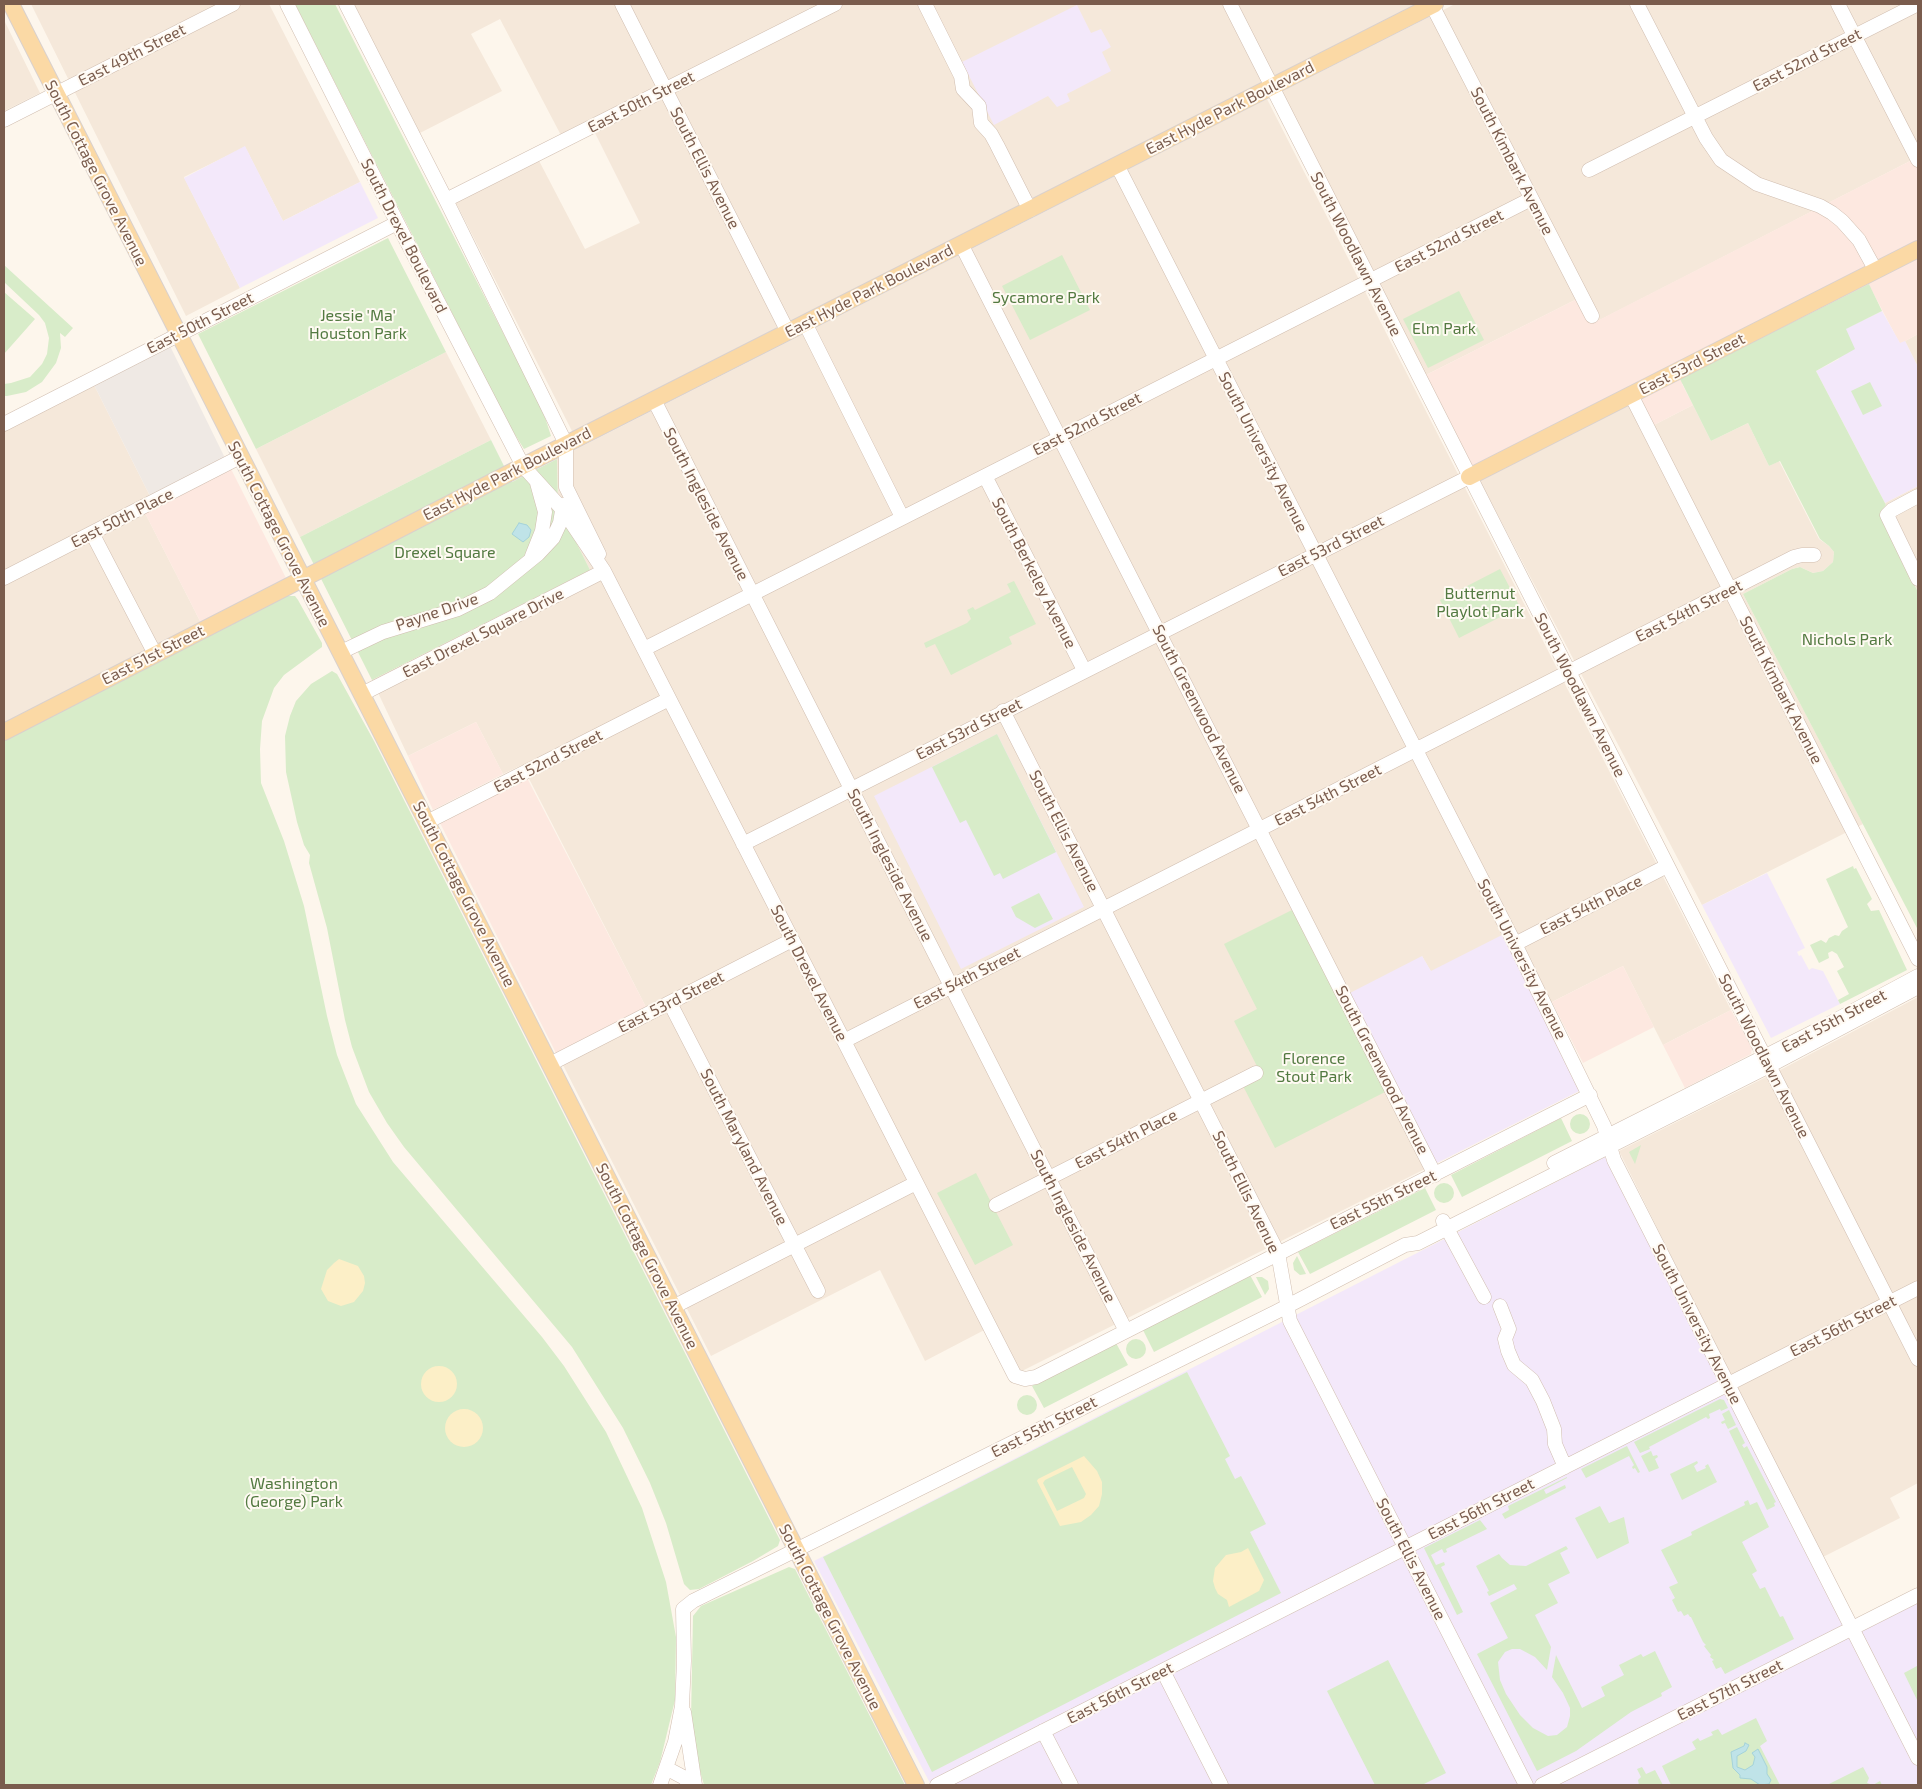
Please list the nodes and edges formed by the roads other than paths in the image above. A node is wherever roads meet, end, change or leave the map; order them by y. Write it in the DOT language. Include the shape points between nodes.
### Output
graph roads {
  1 [pos="10,4"];
  2 [pos="233,4"];
  3 [pos="287,4"];
  4 [pos="346,4"];
  5 [pos="622,4"];
  6 [pos="835,4"];
  7 [pos="925,4"];
  8 [pos="1230,4"];
  9 [pos="1637,4"];
  10 [pos="1838,4"];
  11 [pos="1918,4"];
  12 [pos="1434,5"];
  13 [pos="1855,36"];
  14 [pos="1271,87"];
  15 [pos="665,90"];
  16 [pos="56,94"];
  17 [pos="1695,118"];
  18 [pos="4,120"];
  19 [pos="1918,160"];
  20 [pos="1117,165"];
  21 [pos="1589,170"];
  22 [pos="1531,199"];
  23 [pos="446,200"];
  24 [pos="1030,210"];
  25 [pos="397,224"];
  26 [pos="961,244"];
  27 [pos="1918,249"];
  28 [pos="1876,271"];
  29 [pos="1369,281"];
  30 [pos="1592,316"];
  31 [pos="805,323"];
  32 [pos="788,332"];
  33 [pos="177,334"];
  34 [pos="1216,359"];
  35 [pos="1631,395"];
  36 [pos="654,400"];
  37 [pos="4,424"];
  38 [pos="1060,438"];
  39 [pos="566,444"];
  40 [pos="240,457"];
  41 [pos="523,466"];
  42 [pos="984,476"];
  43 [pos="1469,477"];
  44 [pos="536,482"];
  45 [pos="566,487"];
  46 [pos="1918,496"];
  47 [pos="563,510"];
  48 [pos="545,512"];
  49 [pos="902,518"];
  50 [pos="92,533"];
  51 [pos="1316,554"];
  52 [pos="1814,555"];
  53 [pos="527,562"];
  54 [pos="604,571"];
  55 [pos="4,578"];
  56 [pos="302,579"];
  57 [pos="1918,579"];
  58 [pos="1730,590"];
  59 [pos="752,594"];
  60 [pos="1159,633"];
  61 [pos="644,649"];
  62 [pos="341,652"];
  63 [pos="155,654"];
  64 [pos="1084,670"];
  65 [pos="1569,672"];
  66 [pos="362,694"];
  67 [pos="669,699"];
  68 [pos="1003,711"];
  69 [pos="4,732"];
  70 [pos="1415,750"];
  71 [pos="851,789"];
  72 [pos="427,822"];
  73 [pos="1260,830"];
  74 [pos="743,844"];
  75 [pos="1667,866"];
  76 [pos="1104,909"];
  77 [pos="792,940"];
  78 [pos="1515,944"];
  79 [pos="1918,959"];
  80 [pos="1918,976"];
  81 [pos="951,986"];
  82 [pos="1918,987"];
  83 [pos="670,1003"];
  84 [pos="844,1041"];
  85 [pos="1767,1061"];
  86 [pos="550,1064"];
  87 [pos="1256,1073"];
  88 [pos="1590,1095"];
  89 [pos="1201,1101"];
  90 [pos="1609,1140"];
  91 [pos="1435,1175"];
  92 [pos="1049,1178"];
  93 [pos="916,1183"];
  94 [pos="996,1205"];
  95 [pos="1444,1224"];
  96 [pos="794,1245"];
  97 [pos="1278,1253"];
  98 [pos="1918,1288"];
  99 [pos="818,1291"];
  100 [pos="1484,1297"];
  101 [pos="1890,1302"];
  102 [pos="1287,1306"];
  103 [pos="1500,1306"];
  104 [pos="673,1307"];
  105 [pos="1126,1331"];
  106 [pos="1918,1359"];
  107 [pos="1015,1376"];
  108 [pos="1728,1384"];
  109 [pos="1565,1467"];
  110 [pos="1406,1548"];
  111 [pos="797,1551"];
  112 [pos="1918,1594"];
  113 [pos="1852,1628"];
  114 [pos="1163,1671"];
  115 [pos="682,1706"];
  116 [pos="1044,1731"];
  117 [pos="1918,1758"];
  118 [pos="666,1768"];
  119 [pos="660,1785"];
  120 [pos="693,1785"];
  121 [pos="916,1785"];
  122 [pos="937,1785"];
  123 [pos="1071,1785"];
  124 [pos="1221,1785"];
  125 [pos="1526,1785"];
  126 [pos="1542,1785"];
  1 -- 16 [label="main road, South Cottage Grove Avenue"];
  2 -- 16 [label="street, East 49th Street"];
  3 -- 25 [label="street, South Drexel Boulevard"];
  4 -- 23 [label="street"];
  5 -- 15 [label="street, South Ellis Avenue"];
  6 -- 15 [label="street, East 50th Street"];
  7 -- 24 [label="street" via="962,76 963,89 978,106 981,123 991,134"];
  8 -- 14 [label="street, South Woodlawn Avenue"];
  9 -- 17 [label="street"];
  10 -- 13 [label="street"];
  11 -- 13 [label="street, East 52nd Street"];
  12 -- 14 [label="main road, East Hyde Park Boulevard"];
  12 -- 22 [label="street, South Kimbark Avenue"];
  13 -- 17 [label="street, East 52nd Street"];
  13 -- 19 [label="street"];
  14 -- 20 [label="main road, East Hyde Park Boulevard"];
  14 -- 29 [label="street, South Woodlawn Avenue"];
  15 -- 23 [label="street, East 50th Street"];
  15 -- 32 [label="street, South Ellis Avenue"];
  16 -- 18 [label="street, East 49th Street"];
  16 -- 33 [label="main road, South Cottage Grove Avenue"];
  17 -- 21 [label="street, East 52nd Street"];
  17 -- 28 [label="street" via="1713,150 1733,169 1770,190 1820,206 1842,221 1859,240"];
  20 -- 24 [label="main road, East Hyde Park Boulevard"];
  20 -- 34 [label="street, South University Avenue"];
  22 -- 29 [label="street, East 52nd Street"];
  22 -- 30 [label="street, South Kimbark Avenue"];
  23 -- 39 [label="street"];
  24 -- 26 [label="main road, East Hyde Park Boulevard"];
  25 -- 33 [label="street, East 50th Street"];
  25 -- 41 [label="street, South Drexel Boulevard"];
  26 -- 31 [label="main road, East Hyde Park Boulevard"];
  26 -- 38 [label="street, South Greenwood Avenue"];
  27 -- 28 [label="main road, East 53rd Street"];
  28 -- 35 [label="main road, East 53rd Street"];
  29 -- 34 [label="street, East 52nd Street"];
  29 -- 43 [label="street, South Woodlawn Avenue"];
  31 -- 32 [label="main road, East Hyde Park Boulevard"];
  31 -- 49 [label="street"];
  32 -- 36 [label="main road, East Hyde Park Boulevard"];
  33 -- 37 [label="street, East 50th Street"];
  33 -- 40 [label="main road, South Cottage Grove Avenue"];
  34 -- 38 [label="street, East 52nd Street"];
  34 -- 51 [label="street, South University Avenue"];
  35 -- 43 [label="main road, East 53rd Street"];
  35 -- 58 [label="street, South Kimbark Avenue"];
  36 -- 39 [label="main road, East Hyde Park Boulevard"];
  36 -- 59 [label="street, South Ingleside Avenue"];
  38 -- 42 [label="street, East 52nd Street"];
  38 -- 60 [label="street, South Greenwood Avenue"];
  39 -- 41 [label="main road, East Hyde Park Boulevard"];
  39 -- 45 [label="street, South Drexel Avenue"];
  40 -- 50 [label="street, East 50th Place"];
  40 -- 56 [label="main road, South Cottage Grove Avenue"];
  41 -- 44 [label="street, South Drexel Avenue"];
  41 -- 56 [label="main road, East Hyde Park Boulevard"];
  42 -- 49 [label="street, East 52nd Street"];
  42 -- 64 [label="street, South Berkeley Avenue"];
  43 -- 51 [label="street, East 53rd Street"];
  43 -- 65 [label="street, South Woodlawn Avenue"];
  44 -- 47 [label="street, South Drexel Avenue"];
  44 -- 48 [label="street, South Drexel Avenue"];
  45 -- 47 [label="street, Payne Drive"];
  45 -- 54 [label="street, South Drexel Avenue" via="598,549"];
  46 -- 57 [label="street" via="1887,515"];
  47 -- 53 [label="street, Payne Drive" via="553,538"];
  47 -- 54 [label="street, South Drexel Avenue"];
  48 -- 53 [label="street, Payne Drive" via="535,551"];
  49 -- 59 [label="street, East 52nd Street"];
  50 -- 55 [label="street, East 50th Place"];
  50 -- 63 [label="street"];
  51 -- 60 [label="street, East 53rd Street"];
  51 -- 70 [label="street, South University Avenue"];
  52 -- 58 [label="street, East 54th Street" via="1794,557"];
  53 -- 62 [label="street, Payne Drive" via="476,601 383,632"];
  54 -- 61 [label="street, South Drexel Avenue"];
  54 -- 66 [label="street, East Drexel Square Drive"];
  56 -- 62 [label="main road, South Cottage Grove Avenue"];
  56 -- 63 [label="main road, East 51st Street"];
  58 -- 65 [label="street, East 54th Street"];
  58 -- 79 [label="street, South Kimbark Avenue"];
  59 -- 61 [label="street, East 52nd Street"];
  59 -- 71 [label="street, South Ingleside Avenue"];
  60 -- 64 [label="street, East 53rd Street"];
  60 -- 73 [label="street, South Greenwood Avenue"];
  61 -- 67 [label="street, South Drexel Avenue"];
  62 -- 66 [label="main road, South Cottage Grove Avenue"];
  63 -- 69 [label="main road, East 51st Street"];
  64 -- 68 [label="street, East 53rd Street"];
  65 -- 70 [label="street, East 54th Street"];
  65 -- 75 [label="street, South Woodlawn Avenue"];
  66 -- 72 [label="main road, South Cottage Grove Avenue"];
  67 -- 72 [label="street, East 52nd Street"];
  67 -- 74 [label="street, South Drexel Avenue"];
  68 -- 71 [label="street, East 53rd Street"];
  68 -- 76 [label="street, South Ellis Avenue"];
  70 -- 73 [label="street, East 54th Street"];
  70 -- 78 [label="street, South University Avenue"];
  71 -- 74 [label="street, East 53rd Street"];
  71 -- 81 [label="street, South Ingleside Avenue"];
  72 -- 86 [label="main road, South Cottage Grove Avenue"];
  73 -- 76 [label="street, East 54th Street"];
  73 -- 91 [label="street, South Greenwood Avenue"];
  74 -- 77 [label="street, South Drexel Avenue"];
  75 -- 78 [label="street, East 54th Place"];
  75 -- 85 [label="street, South Woodlawn Avenue"];
  76 -- 81 [label="street, East 54th Street"];
  76 -- 89 [label="street, South Ellis Avenue"];
  77 -- 83 [label="street, East 53rd Street"];
  77 -- 84 [label="street, South Drexel Avenue"];
  78 -- 88 [label="street, South University Avenue"];
  80 -- 85 [label="street, East 55th Street"];
  81 -- 84 [label="street, East 54th Street"];
  81 -- 92 [label="street, South Ingleside Avenue"];
  82 -- 85 [label="street, East 55th Street"];
  83 -- 86 [label="street, East 53rd Street"];
  83 -- 96 [label="street, South Maryland Avenue"];
  84 -- 93 [label="street, South Drexel Avenue"];
  85 -- 90 [label="street, East 55th Street"];
  85 -- 101 [label="street, South Woodlawn Avenue"];
  86 -- 104 [label="main road, South Cottage Grove Avenue"];
  87 -- 89 [label="street, East 54th Place"];
  88 -- 90 [label="street, South University Avenue"];
  88 -- 91 [label="street, East 55th Street"];
  89 -- 92 [label="street, East 54th Place"];
  89 -- 97 [label="street, South Ellis Avenue"];
  90 -- 95 [label="street, East 55th Street"];
  90 -- 108 [label="street, South University Avenue" via="1614,1160"];
  91 -- 97 [label="street, East 55th Street"];
  92 -- 94 [label="street, East 54th Place"];
  92 -- 105 [label="street, South Ingleside Avenue"];
  93 -- 96 [label="street"];
  93 -- 107 [label="street, South Drexel Avenue"];
  95 -- 100 [label="street"];
  95 -- 102 [label="street, East 55th Street" via="1418,1243 1405,1245"];
  96 -- 99 [label="street, South Maryland Avenue"];
  96 -- 104 [label="street"];
  97 -- 102 [label="street, South Ellis Avenue"];
  97 -- 105 [label="street, East 55th Street"];
  98 -- 101 [label="street, East 56th Street"];
  101 -- 106 [label="street, South Woodlawn Avenue"];
  101 -- 108 [label="street, East 56th Street"];
  102 -- 110 [label="street, South Ellis Avenue" via="1290,1321"];
  102 -- 111 [label="street, East 55th Street"];
  103 -- 109 [label="street" via="1509,1329 1505,1339 1514,1366 1532,1380 1543,1401"];
  104 -- 111 [label="main road, South Cottage Grove Avenue"];
  105 -- 107 [label="street, East 55th Street" via="1036,1377 1025,1379"];
  108 -- 109 [label="street, East 56th Street"];
  108 -- 113 [label="street, South University Avenue"];
  109 -- 110 [label="street, East 56th Street"];
  110 -- 114 [label="street, East 56th Street"];
  110 -- 125 [label="street, South Ellis Avenue"];
  111 -- 115 [label="street, East 55th Street" via="705,1594 683,1608"];
  111 -- 121 [label="main road, South Cottage Grove Avenue"];
  112 -- 113 [label="street, East 57th Street"];
  113 -- 117 [label="street, South University Avenue"];
  113 -- 126 [label="street, East 57th Street"];
  114 -- 116 [label="street, East 56th Street"];
  114 -- 124 [label="street"];
  115 -- 118 [label="street"];
  115 -- 120 [label="street"];
  116 -- 122 [label="street, East 56th Street"];
  116 -- 123 [label="street"];
  118 -- 119 [label="street"];
  118 -- 120 [label="street"];
}
